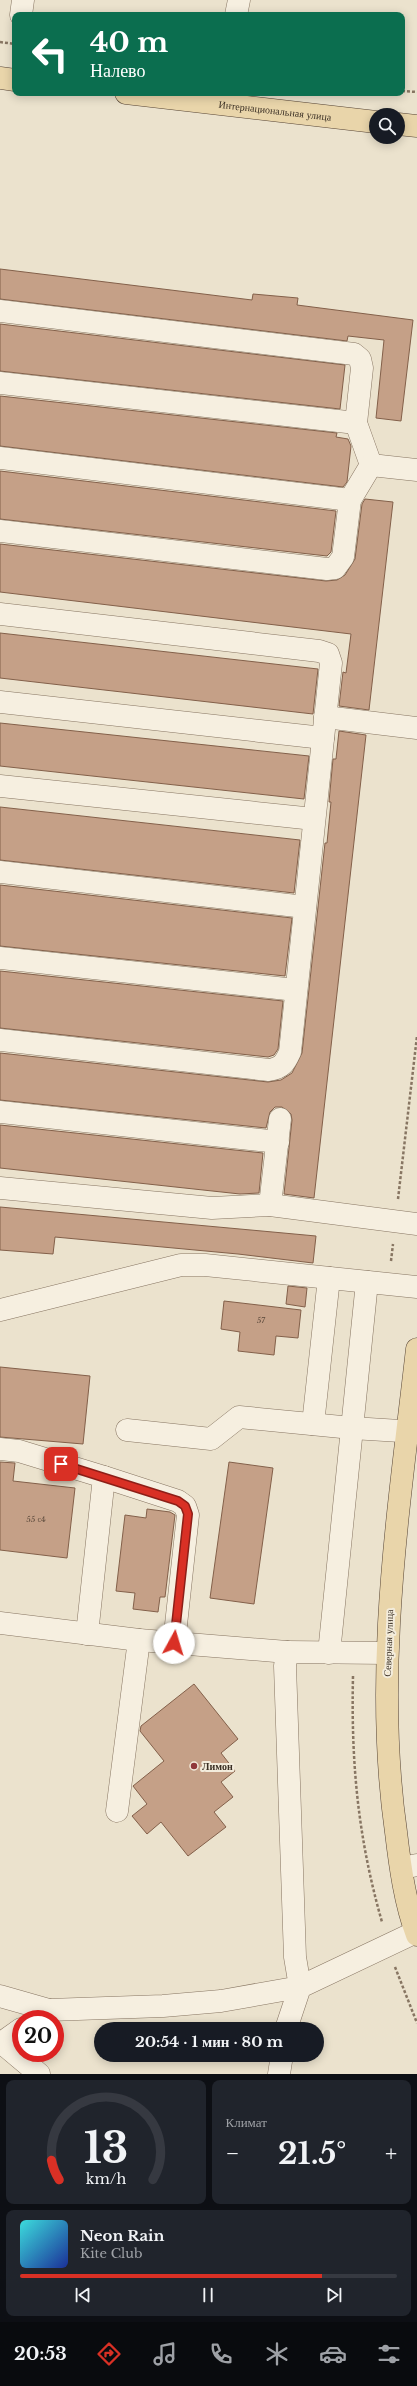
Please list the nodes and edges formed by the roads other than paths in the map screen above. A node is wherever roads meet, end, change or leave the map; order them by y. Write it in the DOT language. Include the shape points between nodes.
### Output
graph roads {
  1 [pos="23,0"];
  2 [pos="239,0"];
  3 [pos="21,12"];
  4 [pos="237,12"];
  5 [pos="176,96"];
  6 [pos="225,99"];
  7 [pos="369,121"];
  8 [pos="405,125"];
  9 [pos="417,126"];
  10 [pos="0,311"];
  11 [pos="0,383"];
  12 [pos="356,423"];
  13 [pos="0,458"];
  14 [pos="371,465"];
  15 [pos="417,470"];
  16 [pos="350,500"];
  17 [pos="0,531"];
  18 [pos="0,614"];
  19 [pos="0,702"];
  20 [pos="324,727"];
  21 [pos="417,728"];
  22 [pos="0,786"];
  23 [pos="314,819"];
  24 [pos="0,872"];
  25 [pos="305,907"];
  26 [pos="0,958"];
  27 [pos="296,990"];
  28 [pos="0,1040"];
  29 [pos="0,1112"];
  30 [pos="280,1119"];
  31 [pos="278,1142"];
  32 [pos="0,1188"];
  33 [pos="270,1205"];
  34 [pos="417,1224"];
  35 [pos="329,1278"];
  36 [pos="367,1282"];
  37 [pos="417,1287"];
  38 [pos="0,1310"];
  39 [pos="417,1348"];
  40 [pos="313,1424"];
  41 [pos="352,1428"];
  42 [pos="127,1430"];
  43 [pos="412,1431"];
  44 [pos="0,1449"];
  45 [pos="104,1477"];
  46 [pos="0,1623"];
  47 [pos="87,1634"];
  48 [pos="139,1640"];
  49 [pos="174,1643"];
  50 [pos="287,1652"];
  51 [pos="329,1653"];
  52 [pos="387,1653"];
  53 [pos="116,1811"];
  54 [pos="409,1867"];
  55 [pos="416,1934"];
  56 [pos="300,1987"];
  57 [pos="0,1996"];
  58 [pos="33,2010"];
  59 [pos="64,2013"];
  60 [pos="288,2022"];
  61 [pos="12,2036"];
  62 [pos="1,2044"];
  63 [pos="281,2062"];
  64 [pos="39,2074"];
  65 [pos="279,2074"];
  1 -- 3 [label="lane"];
  2 -- 4 [label="lane"];
  5 -- 6 [label="main road, Интернациональная улица"];
  6 -- 7 [label="main road, Интернациональная улица"];
  8 -- 9 [label="main road"];
  10 -- 12 [label="lane" via="354,354 360,359 362,368"];
  11 -- 12 [label="lane"];
  12 -- 14 [label="lane"];
  13 -- 16 [label="lane"];
  14 -- 15 [label="lane"];
  14 -- 16 [label="lane"];
  16 -- 17 [label="lane" via="343,557 335,568 327,569"];
  18 -- 20 [label="lane" via="328,654 331,663"];
  19 -- 20 [label="lane"];
  20 -- 21 [label="lane"];
  20 -- 23 [label="lane"];
  22 -- 23 [label="lane"];
  23 -- 25 [label="lane"];
  24 -- 25 [label="lane"];
  25 -- 27 [label="lane"];
  26 -- 27 [label="lane"];
  27 -- 28 [label="lane" via="290,1052 279,1068 269,1070"];
  29 -- 31 [label="lane"];
  30 -- 31 [label="lane"];
  31 -- 33 [label="lane"];
  32 -- 33 [label="lane" via="212,1208"];
  33 -- 34 [label="lane"];
  35 -- 36 [label="lane"];
  35 -- 38 [label="lane" via="205,1265 180,1265"];
  35 -- 40 [label="lane"];
  36 -- 37 [label="lane"];
  36 -- 41 [label="lane"];
  39 -- 43 [label="main road, Северная улица"];
  40 -- 41 [label="lane"];
  40 -- 42 [label="lane" via="238,1417 211,1439"];
  41 -- 43 [label="lane"];
  41 -- 51 [label="lane"];
  43 -- 52 [label="main road, Северная улица" via="391,1584"];
  44 -- 45 [label="lane" via="19,1451"];
  45 -- 47 [label="lane"];
  45 -- 49 [label="lane" via="178,1501 185,1506 188,1514"];
  46 -- 47 [label="lane"];
  47 -- 48 [label="lane"];
  48 -- 49 [label="lane"];
  48 -- 53 [label="lane"];
  49 -- 50 [label="lane"];
  50 -- 51 [label="lane"];
  50 -- 56 [label="lane" via="285,1673 295,1957"];
  51 -- 52 [label="lane"];
  52 -- 54 [label="main road, Северная улица" via="387,1741 391,1800"];
  54 -- 55 [label="main road, Северная улица"];
  55 -- 56 [label="lane"];
  56 -- 59 [label="lane" via="221,2001"];
  56 -- 60 [label="lane"];
  57 -- 58 [label="lane"];
  61 -- 62 [label="lane"];
  62 -- 64 [label="lane"];
  63 -- 65 [label="lane"];
}
